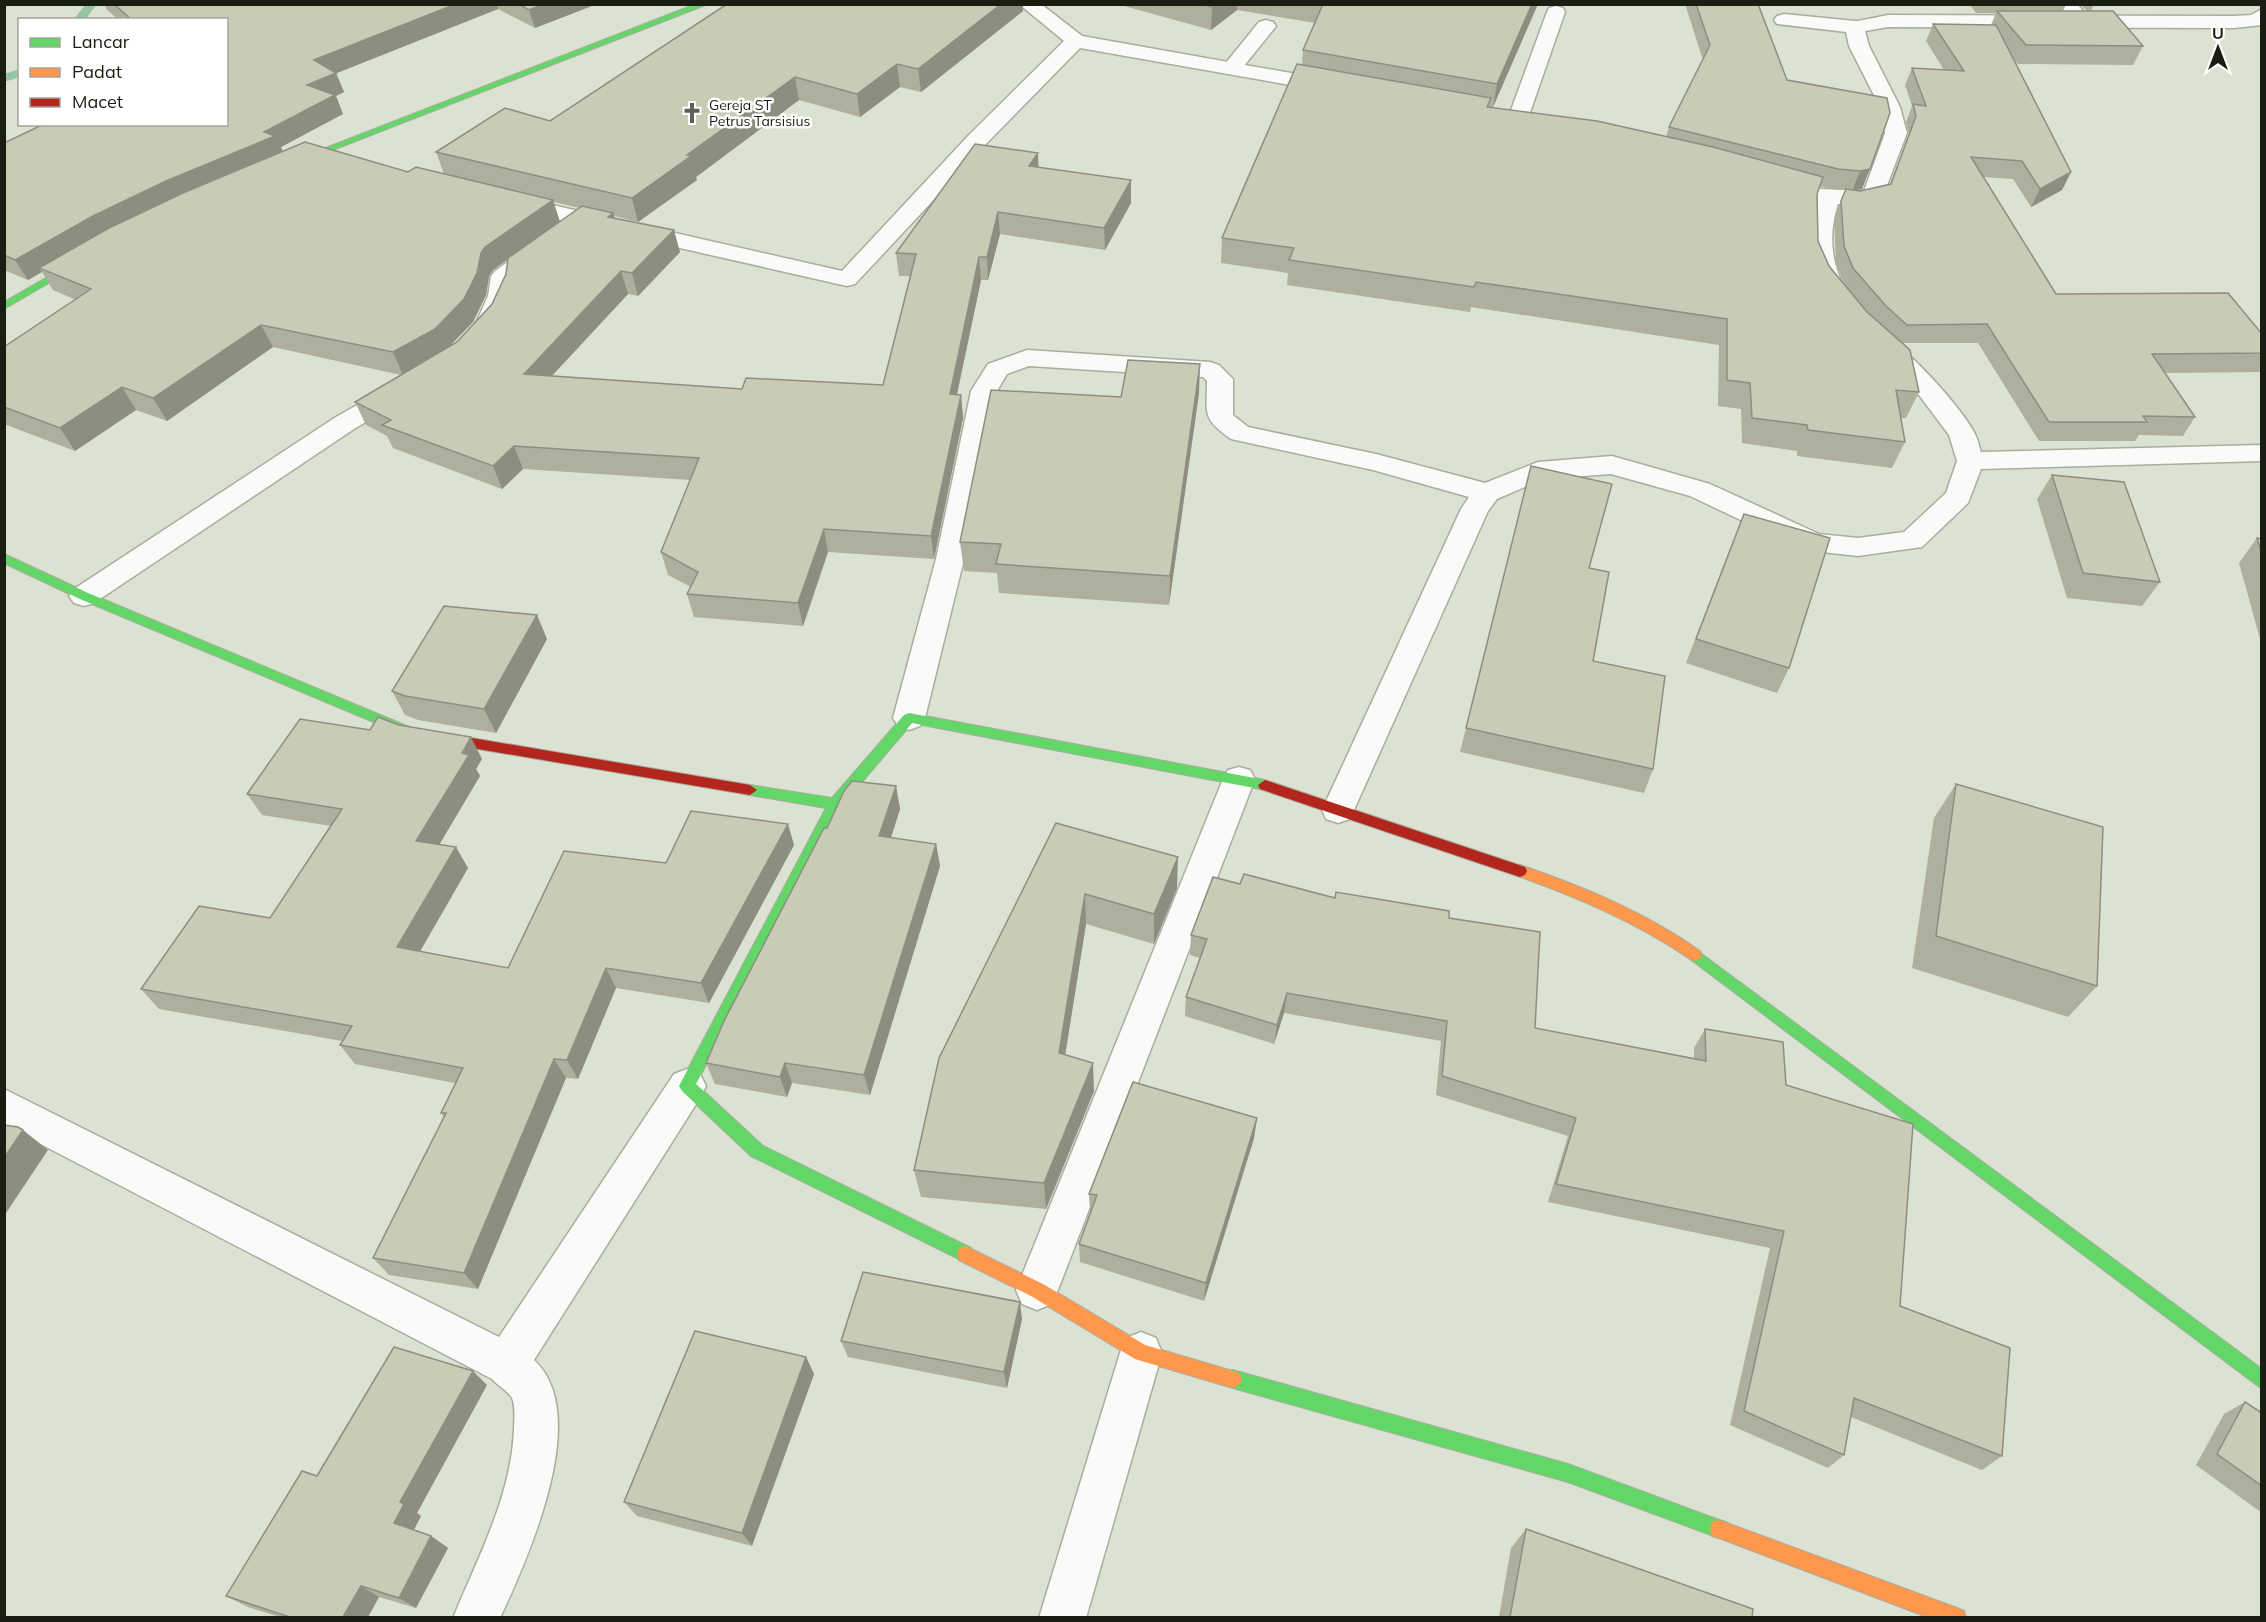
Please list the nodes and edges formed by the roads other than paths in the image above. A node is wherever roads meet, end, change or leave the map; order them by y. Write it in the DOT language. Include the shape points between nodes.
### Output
graph roads {
  1 [pos="704,4"];
  2 [pos="1028,4"];
  3 [pos="2067,4"];
  4 [pos="2252,4"];
  5 [pos="1556,12"];
  6 [pos="2262,14"];
  7 [pos="1784,20"];
  8 [pos="2082,22"];
  9 [pos="1266,26"];
  10 [pos="1855,27"];
  11 [pos="1076,41"];
  12 [pos="1232,68"];
  13 [pos="1362,92"];
  14 [pos="1539,126"];
  15 [pos="322,151"];
  16 [pos="355,160"];
  17 [pos="274,170"];
  18 [pos="1754,177"];
  19 [pos="1829,198"];
  20 [pos="495,199"];
  21 [pos="583,219"];
  22 [pos="103,249"];
  23 [pos="4,306"];
  24 [pos="471,342"];
  25 [pos="425,376"];
  26 [pos="2262,453"];
  27 [pos="1970,461"];
  28 [pos="1487,493"];
  29 [pos="4,558"];
  30 [pos="84,596"];
  31 [pos="909,718"];
  32 [pos="1239,778"];
  33 [pos="835,804"];
  34 [pos="1338,810"];
  35 [pos="687,1086"];
  36 [pos="4,1106"];
  37 [pos="1037,1290"];
  38 [pos="1141,1353"];
  39 [pos="507,1364"];
  40 [pos="2262,1380"];
  41 [pos="476,1617"];
  42 [pos="1062,1617"];
  43 [pos="1957,1617"];
  1 -- 15 [label="street"];
  2 -- 11 [label="street"];
  3 -- 8 [label="street"];
  4 -- 6 [label="street"];
  5 -- 14 [label="street" via="1508,119"];
  6 -- 8 [label="street" via="2256,20 2234,22"];
  7 -- 10 [label="street"];
  8 -- 10 [label="street" via="1888,21"];
  9 -- 12 [label="street"];
  10 -- 19 [label="street" via="1858,46 1890,107 1896,133 1873,196 1852,200"];
  11 -- 12 [label="street"];
  11 -- 21 [label="street" via="847,279"];
  12 -- 13 [label="street"];
  15 -- 16 [label="street"];
  15 -- 17 [label="street"];
  18 -- 19 [label="street"];
  19 -- 27 [label="street" via="1821,219 1822,265 1833,290 1856,319 1920,378 1962,434"];
  20 -- 21 [label="street"];
  21 -- 24 [label="street" via="503,276 500,296 486,326"];
  22 -- 23 [label="street"];
  25 -- 30 [label="street" via="345,423"];
  26 -- 27 [label="street"];
  27 -- 28 [label="street" via="1958,497 1912,540 1858,547 1814,543 1700,490 1612,465 1538,471"];
  28 -- 31 [label="street" via="1376,462 1240,433 1222,422 1218,409 1220,379 1210,370 1027,358 997,369 984,391 950,558"];
  28 -- 34 [label="street" via="1475,509"];
  29 -- 30 [label="street"];
  30 -- 33 [label="street" via="412,733"];
  31 -- 32 [label="street"];
  31 -- 33 [label="street"];
  32 -- 34 [label="street"];
  32 -- 37 [label="street"];
  33 -- 35 [label="street"];
  34 -- 40 [label="street" via="1574,889 1676,941"];
  35 -- 37 [label="street" via="757,1151"];
  35 -- 39 [label="street"];
  36 -- 39 [label="street"];
  37 -- 38 [label="street"];
  38 -- 42 [label="street"];
  38 -- 43 [label="street" via="1568,1473"];
  39 -- 41 [label="street" via="531,1388 536,1412 535,1455 498,1572"];
}
